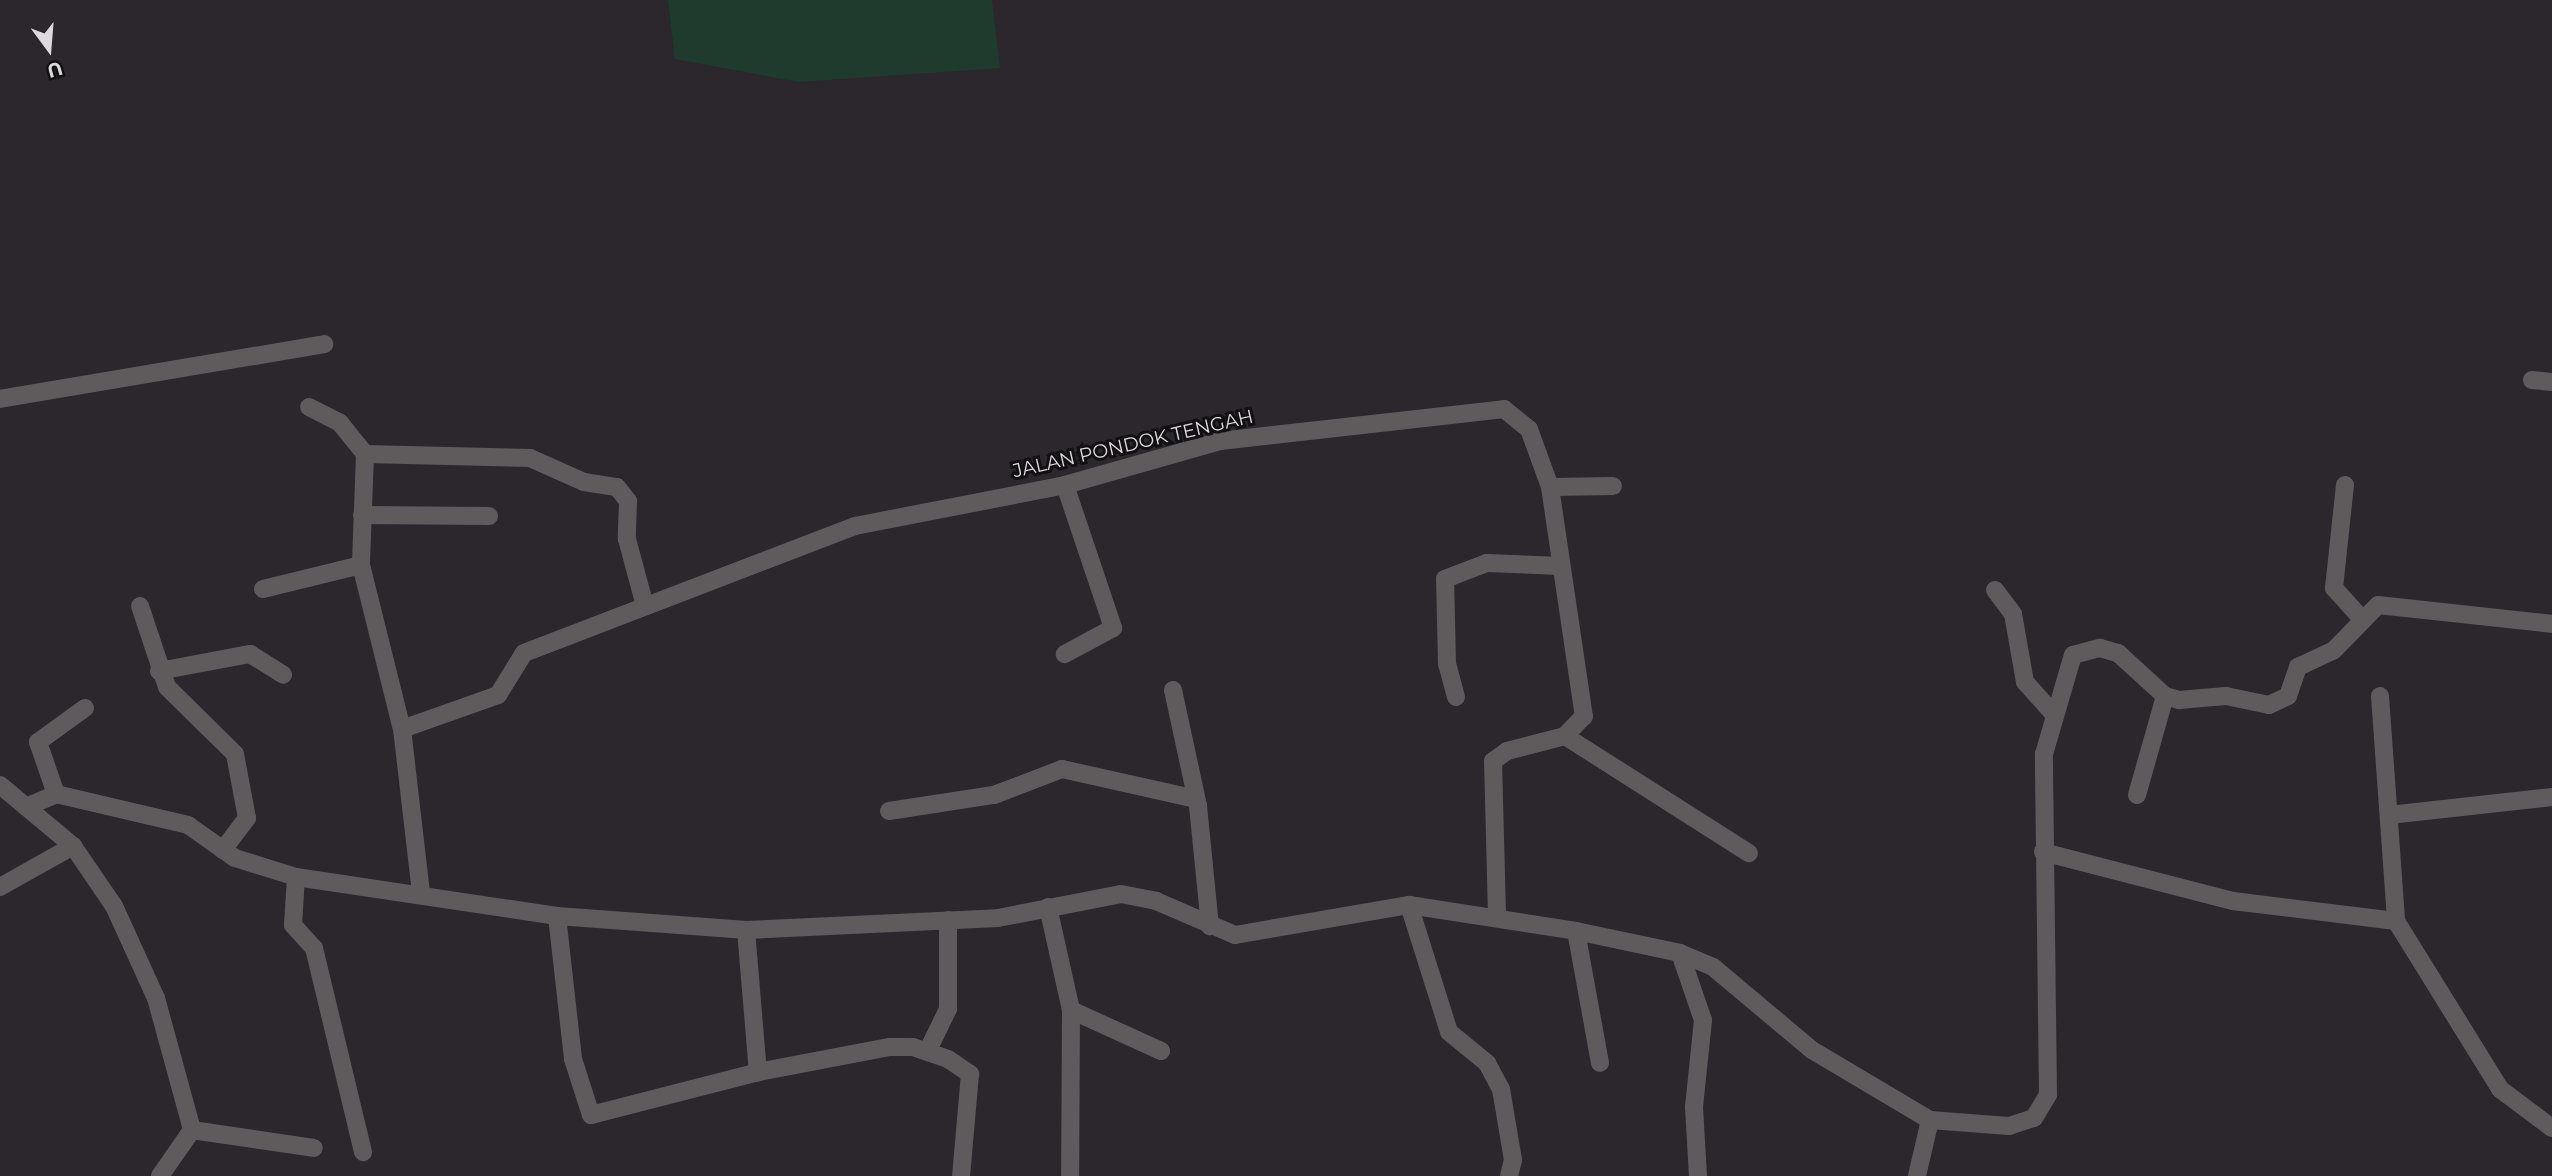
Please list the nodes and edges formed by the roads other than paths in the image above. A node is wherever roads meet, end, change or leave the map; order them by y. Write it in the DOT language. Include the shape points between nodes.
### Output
graph roads {
  1 [pos="324,344"];
  2 [pos="2532,380"];
  3 [pos="2552,382"];
  4 [pos="0,399"];
  5 [pos="309,407"];
  6 [pos="365,454"];
  7 [pos="1065,485"];
  8 [pos="2345,485"];
  9 [pos="1613,486"];
  10 [pos="1550,487"];
  11 [pos="362,515"];
  12 [pos="489,516"];
  13 [pos="361,565"];
  14 [pos="1561,566"];
  15 [pos="262,589"];
  16 [pos="1995,590"];
  17 [pos="645,606"];
  18 [pos="140,607"];
  19 [pos="2362,619"];
  20 [pos="2552,624"];
  21 [pos="1065,654"];
  22 [pos="159,671"];
  23 [pos="283,675"];
  24 [pos="1172,690"];
  25 [pos="2165,696"];
  26 [pos="2380,696"];
  27 [pos="1456,697"];
  28 [pos="85,708"];
  29 [pos="2052,712"];
  30 [pos="402,729"];
  31 [pos="1565,736"];
  32 [pos="0,785"];
  33 [pos="56,794"];
  34 [pos="2137,795"];
  35 [pos="2552,797"];
  36 [pos="1196,799"];
  37 [pos="26,807"];
  38 [pos="889,811"];
  39 [pos="2389,815"];
  40 [pos="73,846"];
  41 [pos="223,850"];
  42 [pos="2043,852"];
  43 [pos="1749,853"];
  44 [pos="296,877"];
  45 [pos="0,887"];
  46 [pos="421,893"];
  47 [pos="1409,905"];
  48 [pos="1048,907"];
  49 [pos="557,916"];
  50 [pos="1497,918"];
  51 [pos="948,920"];
  52 [pos="2396,921"];
  53 [pos="1210,926"];
  54 [pos="746,930"];
  55 [pos="1576,931"];
  56 [pos="1680,953"];
  57 [pos="1070,1010"];
  58 [pos="928,1050"];
  59 [pos="1161,1051"];
  60 [pos="1600,1063"];
  61 [pos="758,1072"];
  62 [pos="1930,1120"];
  63 [pos="2552,1128"];
  64 [pos="192,1130"];
  65 [pos="314,1148"];
  66 [pos="363,1152"];
  67 [pos="160,1176"];
  68 [pos="961,1176"];
  69 [pos="1070,1176"];
  70 [pos="1509,1176"];
  71 [pos="1698,1176"];
  72 [pos="1917,1176"];
  1 -- 4 [label="street"];
  2 -- 3 [label="street"];
  5 -- 6 [label="street" via="340,423"];
  6 -- 11 [label="street"];
  6 -- 17 [label="street" via="530,458 584,482 617,487 628,501 627,539"];
  7 -- 10 [label="street, JALAN PONDOK TENGAH" via="1220,441 1503,409 1530,429"];
  7 -- 17 [label="street, JALAN PONDOK TENGAH" via="855,526"];
  7 -- 21 [label="street" via="1113,628"];
  8 -- 19 [label="street" via="2334,588"];
  9 -- 10 [label="street"];
  10 -- 14 [label="street, JALAN PONDOK TENGAH"];
  11 -- 12 [label="street"];
  11 -- 13 [label="street"];
  13 -- 15 [label="street"];
  13 -- 30 [label="street"];
  14 -- 27 [label="street" via="1487,563 1445,579 1447,664"];
  14 -- 31 [label="street, JALAN PONDOK TENGAH" via="1584,716"];
  16 -- 29 [label="street" via="2014,614 2025,682"];
  17 -- 30 [label="street, JALAN PONDOK TENGAH" via="524,653 498,695"];
  18 -- 22 [label="street"];
  19 -- 20 [label="street" via="2378,605"];
  19 -- 25 [label="street" via="2333,651 2298,667 2280,703"];
  22 -- 23 [label="street" via="250,654"];
  22 -- 41 [label="street" via="177,699 235,754 247,818"];
  24 -- 36 [label="street"];
  25 -- 29 [label="street" via="2118,653 2084,649 2073,655"];
  25 -- 34 [label="street"];
  26 -- 39 [label="street"];
  28 -- 33 [label="street" via="38,742"];
  29 -- 42 [label="street"];
  30 -- 46 [label="street"];
  31 -- 43 [label="street"];
  31 -- 50 [label="street" via="1507,751 1493,761"];
  32 -- 37 [label="street"];
  33 -- 37 [label="street"];
  33 -- 41 [label="street" via="188,825"];
  35 -- 39 [label="street"];
  36 -- 38 [label="street" via="1062,769 995,795"];
  36 -- 53 [label="street"];
  37 -- 40 [label="street"];
  39 -- 52 [label="street"];
  40 -- 45 [label="street"];
  40 -- 64 [label="street" via="114,906 156,998"];
  41 -- 44 [label="street"];
  42 -- 52 [label="street" via="2233,901"];
  42 -- 62 [label="street" via="2050,1081 2043,1108 2009,1126"];
  44 -- 46 [label="street"];
  44 -- 66 [label="street" via="293,925 314,948"];
  46 -- 49 [label="street"];
  47 -- 50 [label="street"];
  47 -- 53 [label="street" via="1266,934 1235,934"];
  47 -- 70 [label="street" via="1449,1032 1488,1063 1501,1089 1513,1160"];
  48 -- 51 [label="street"];
  48 -- 53 [label="street" via="1129,895"];
  48 -- 57 [label="street"];
  49 -- 54 [label="street"];
  49 -- 61 [label="street" via="573,1059 591,1115"];
  50 -- 55 [label="street"];
  51 -- 54 [label="street"];
  51 -- 58 [label="street" via="948,1009"];
  52 -- 63 [label="street" via="2500,1089"];
  54 -- 61 [label="street"];
  55 -- 56 [label="street"];
  55 -- 60 [label="street"];
  56 -- 62 [label="street" via="1713,967 1812,1051"];
  56 -- 71 [label="street" via="1703,1020 1694,1107"];
  57 -- 59 [label="street"];
  57 -- 69 [label="street"];
  58 -- 61 [label="street" via="889,1047"];
  58 -- 68 [label="street" via="970,1074"];
  62 -- 72 [label="street"];
  64 -- 65 [label="street"];
  64 -- 67 [label="street"];
}
